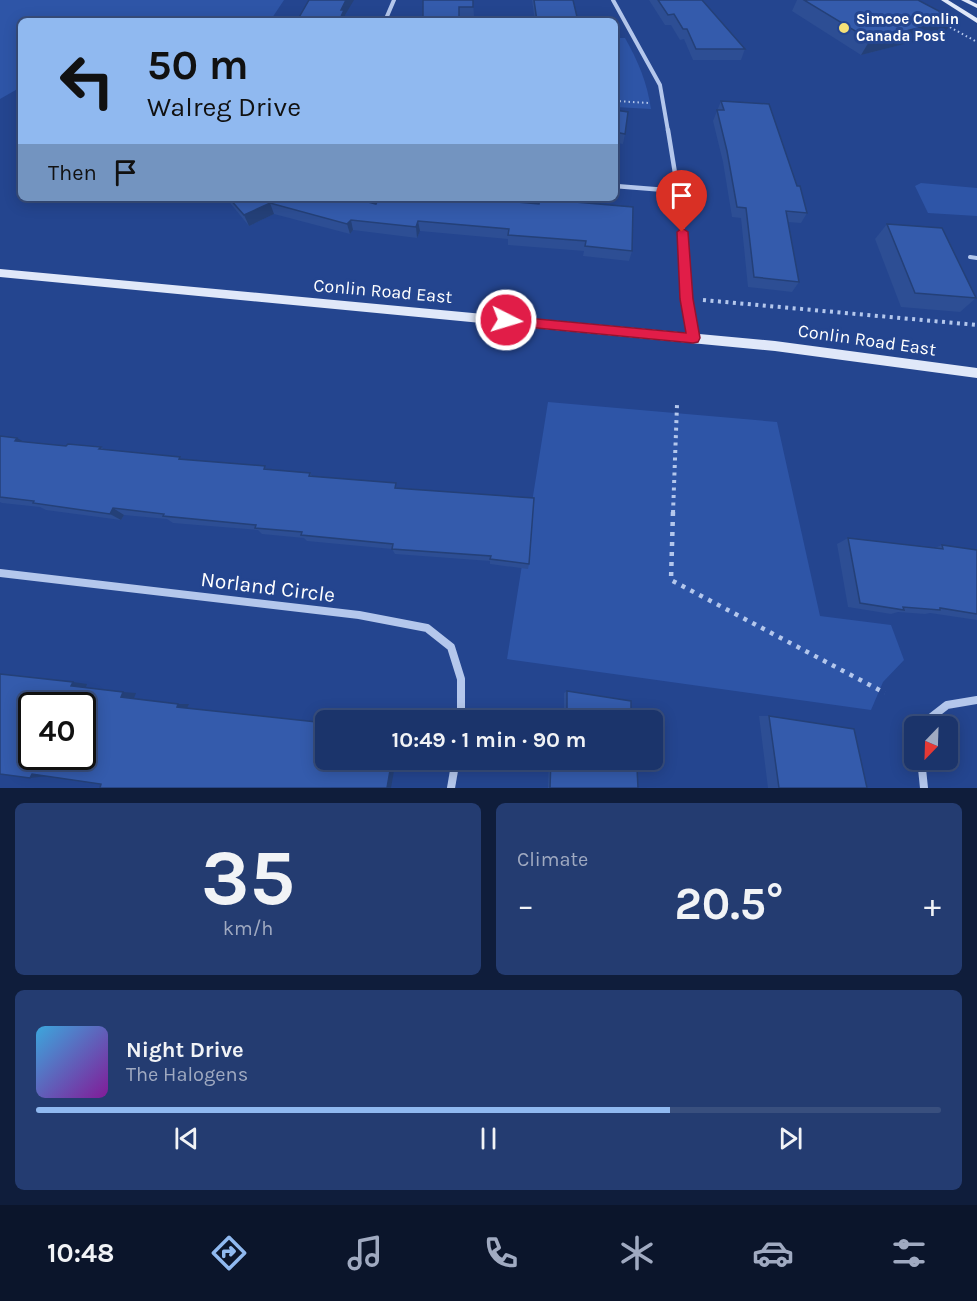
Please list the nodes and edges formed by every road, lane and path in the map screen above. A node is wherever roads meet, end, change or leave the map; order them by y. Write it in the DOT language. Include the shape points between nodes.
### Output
graph roads {
  1 [pos="394,0"];
  2 [pos="614,0"];
  3 [pos="944,0"];
  4 [pos="964,0"];
  5 [pos="976,6"];
  6 [pos="386,18"];
  7 [pos="977,20"];
  8 [pos="938,21"];
  9 [pos="977,42"];
  10 [pos="618,102"];
  11 [pos="650,103"];
  12 [pos="618,186"];
  13 [pos="678,191"];
  14 [pos="970,257"];
  15 [pos="977,258"];
  16 [pos="0,273"];
  17 [pos="706,301"];
  18 [pos="977,325"];
  19 [pos="693,338"];
  20 [pos="977,373"];
  21 [pos="678,405"];
  22 [pos="0,573"];
  23 [pos="885,693"];
  24 [pos="977,700"];
  25 [pos="461,710"];
  26 [pos="933,716"];
  27 [pos="454,770"];
  28 [pos="922,770"];
  29 [pos="451,788"];
  30 [pos="924,788"];
  1 -- 6 [label="street"];
  2 -- 13 [label="street" via="660,85"];
  3 -- 7 [label="street"];
  4 -- 5 [label="street"];
  8 -- 9 [label="path"];
  10 -- 11 [label="path"];
  12 -- 13 [label="street"];
  13 -- 19 [label="street"];
  14 -- 15 [label="lane"];
  16 -- 19 [label="street, Conlin Road East"];
  17 -- 18 [label="path"];
  19 -- 20 [label="street, Conlin Road East"];
  21 -- 23 [label="path" via="671,580"];
  22 -- 25 [label="street, Norland Circle" via="359,615 427,628 451,647 461,679"];
  24 -- 26 [label="street" via="947,705"];
  27 -- 29 [label="street"];
  28 -- 30 [label="street"];
}
